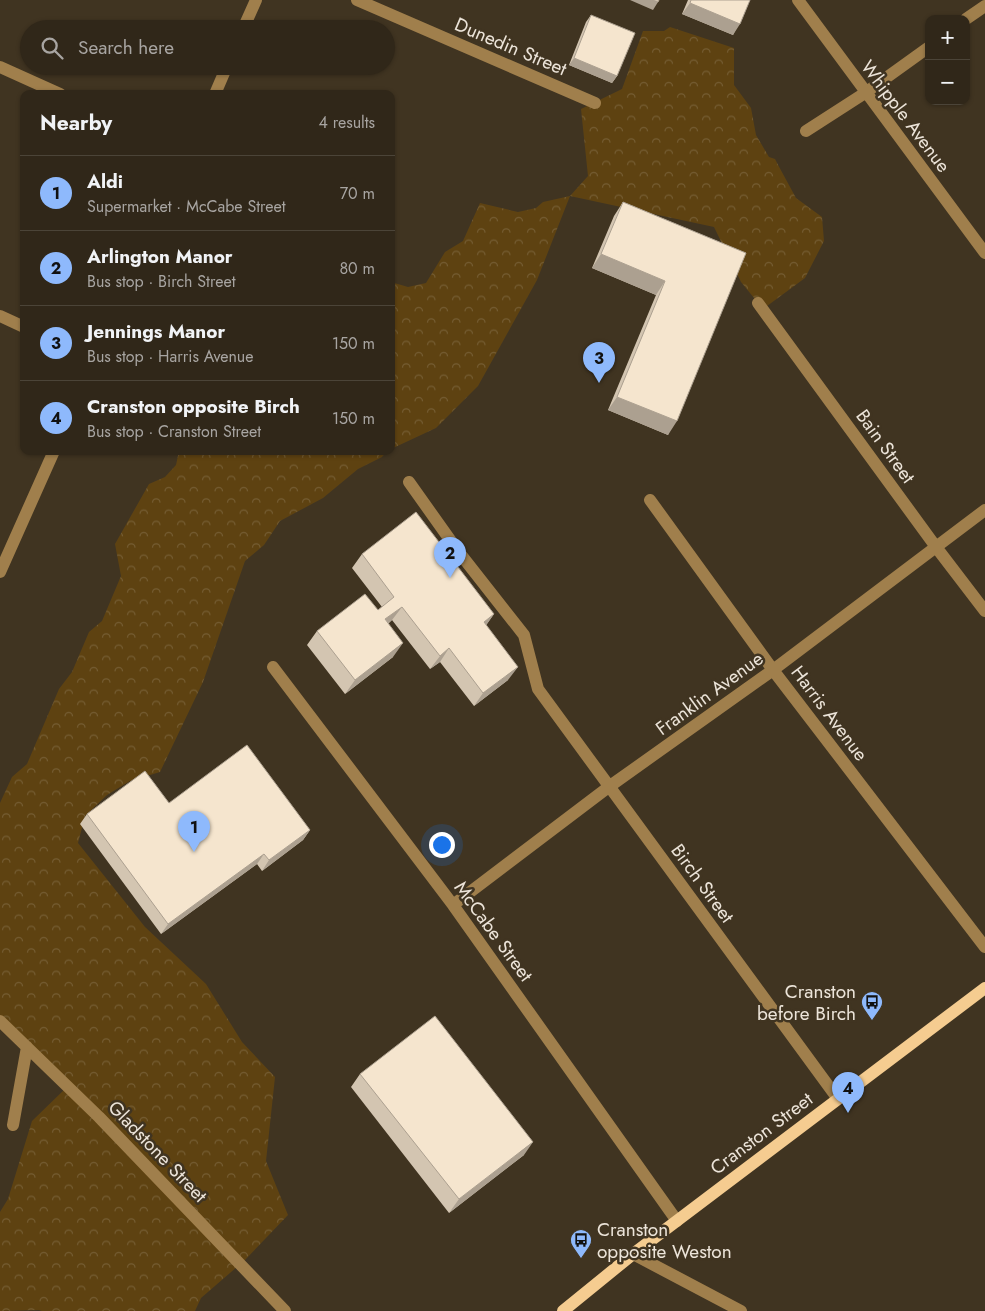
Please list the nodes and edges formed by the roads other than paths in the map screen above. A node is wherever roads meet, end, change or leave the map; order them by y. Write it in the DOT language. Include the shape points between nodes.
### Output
graph roads {
  1 [pos="256,0"];
  2 [pos="357,0"];
  3 [pos="798,0"];
  4 [pos="985,6"];
  5 [pos="970,16"];
  6 [pos="247,20"];
  7 [pos="925,50"];
  8 [pos="0,67"];
  9 [pos="223,75"];
  10 [pos="51,90"];
  11 [pos="217,90"];
  12 [pos="865,93"];
  13 [pos="594,102"];
  14 [pos="806,131"];
  15 [pos="985,253"];
  16 [pos="758,303"];
  17 [pos="0,316"];
  18 [pos="20,325"];
  19 [pos="52,455"];
  20 [pos="409,482"];
  21 [pos="650,500"];
  22 [pos="985,510"];
  23 [pos="936,547"];
  24 [pos="0,572"];
  25 [pos="985,611"];
  26 [pos="274,667"];
  27 [pos="773,670"];
  28 [pos="610,786"];
  29 [pos="454,905"];
  30 [pos="985,947"];
  31 [pos="985,988"];
  32 [pos="0,1021"];
  33 [pos="28,1047"];
  34 [pos="838,1099"];
  35 [pos="13,1125"];
  36 [pos="677,1221"];
  37 [pos="633,1254"];
  38 [pos="285,1311"];
  39 [pos="563,1311"];
  40 [pos="741,1311"];
  1 -- 6 [label="street"];
  2 -- 13 [label="street, Dunedin Street"];
  3 -- 12 [label="street, Whipple Avenue"];
  4 -- 5 [label="street"];
  7 -- 12 [label="street"];
  8 -- 10 [label="street"];
  9 -- 11 [label="street"];
  12 -- 14 [label="street"];
  12 -- 15 [label="street, Whipple Avenue"];
  16 -- 23 [label="street, Bain Street"];
  17 -- 18 [label="street"];
  19 -- 24 [label="street"];
  20 -- 28 [label="street, Birch Street" via="458,552 524,635 538,689"];
  21 -- 27 [label="street, Harris Avenue"];
  22 -- 23 [label="street, Franklin Avenue"];
  23 -- 25 [label="street, Bain Street"];
  23 -- 27 [label="street, Franklin Avenue"];
  26 -- 29 [label="street, McCabe Street"];
  27 -- 28 [label="street, Franklin Avenue"];
  27 -- 30 [label="street, Harris Avenue"];
  28 -- 29 [label="street, Franklin Avenue"];
  28 -- 34 [label="street, Birch Street"];
  29 -- 36 [label="street, McCabe Street"];
  31 -- 34 [label="main road, Cranston Street"];
  32 -- 33 [label="street, Gladstone Street"];
  33 -- 35 [label="street"];
  33 -- 38 [label="street, Gladstone Street"];
  34 -- 36 [label="main road, Cranston Street"];
  36 -- 37 [label="main road, Cranston Street"];
  37 -- 39 [label="main road, Cranston Street"];
  37 -- 40 [label="street"];
}
